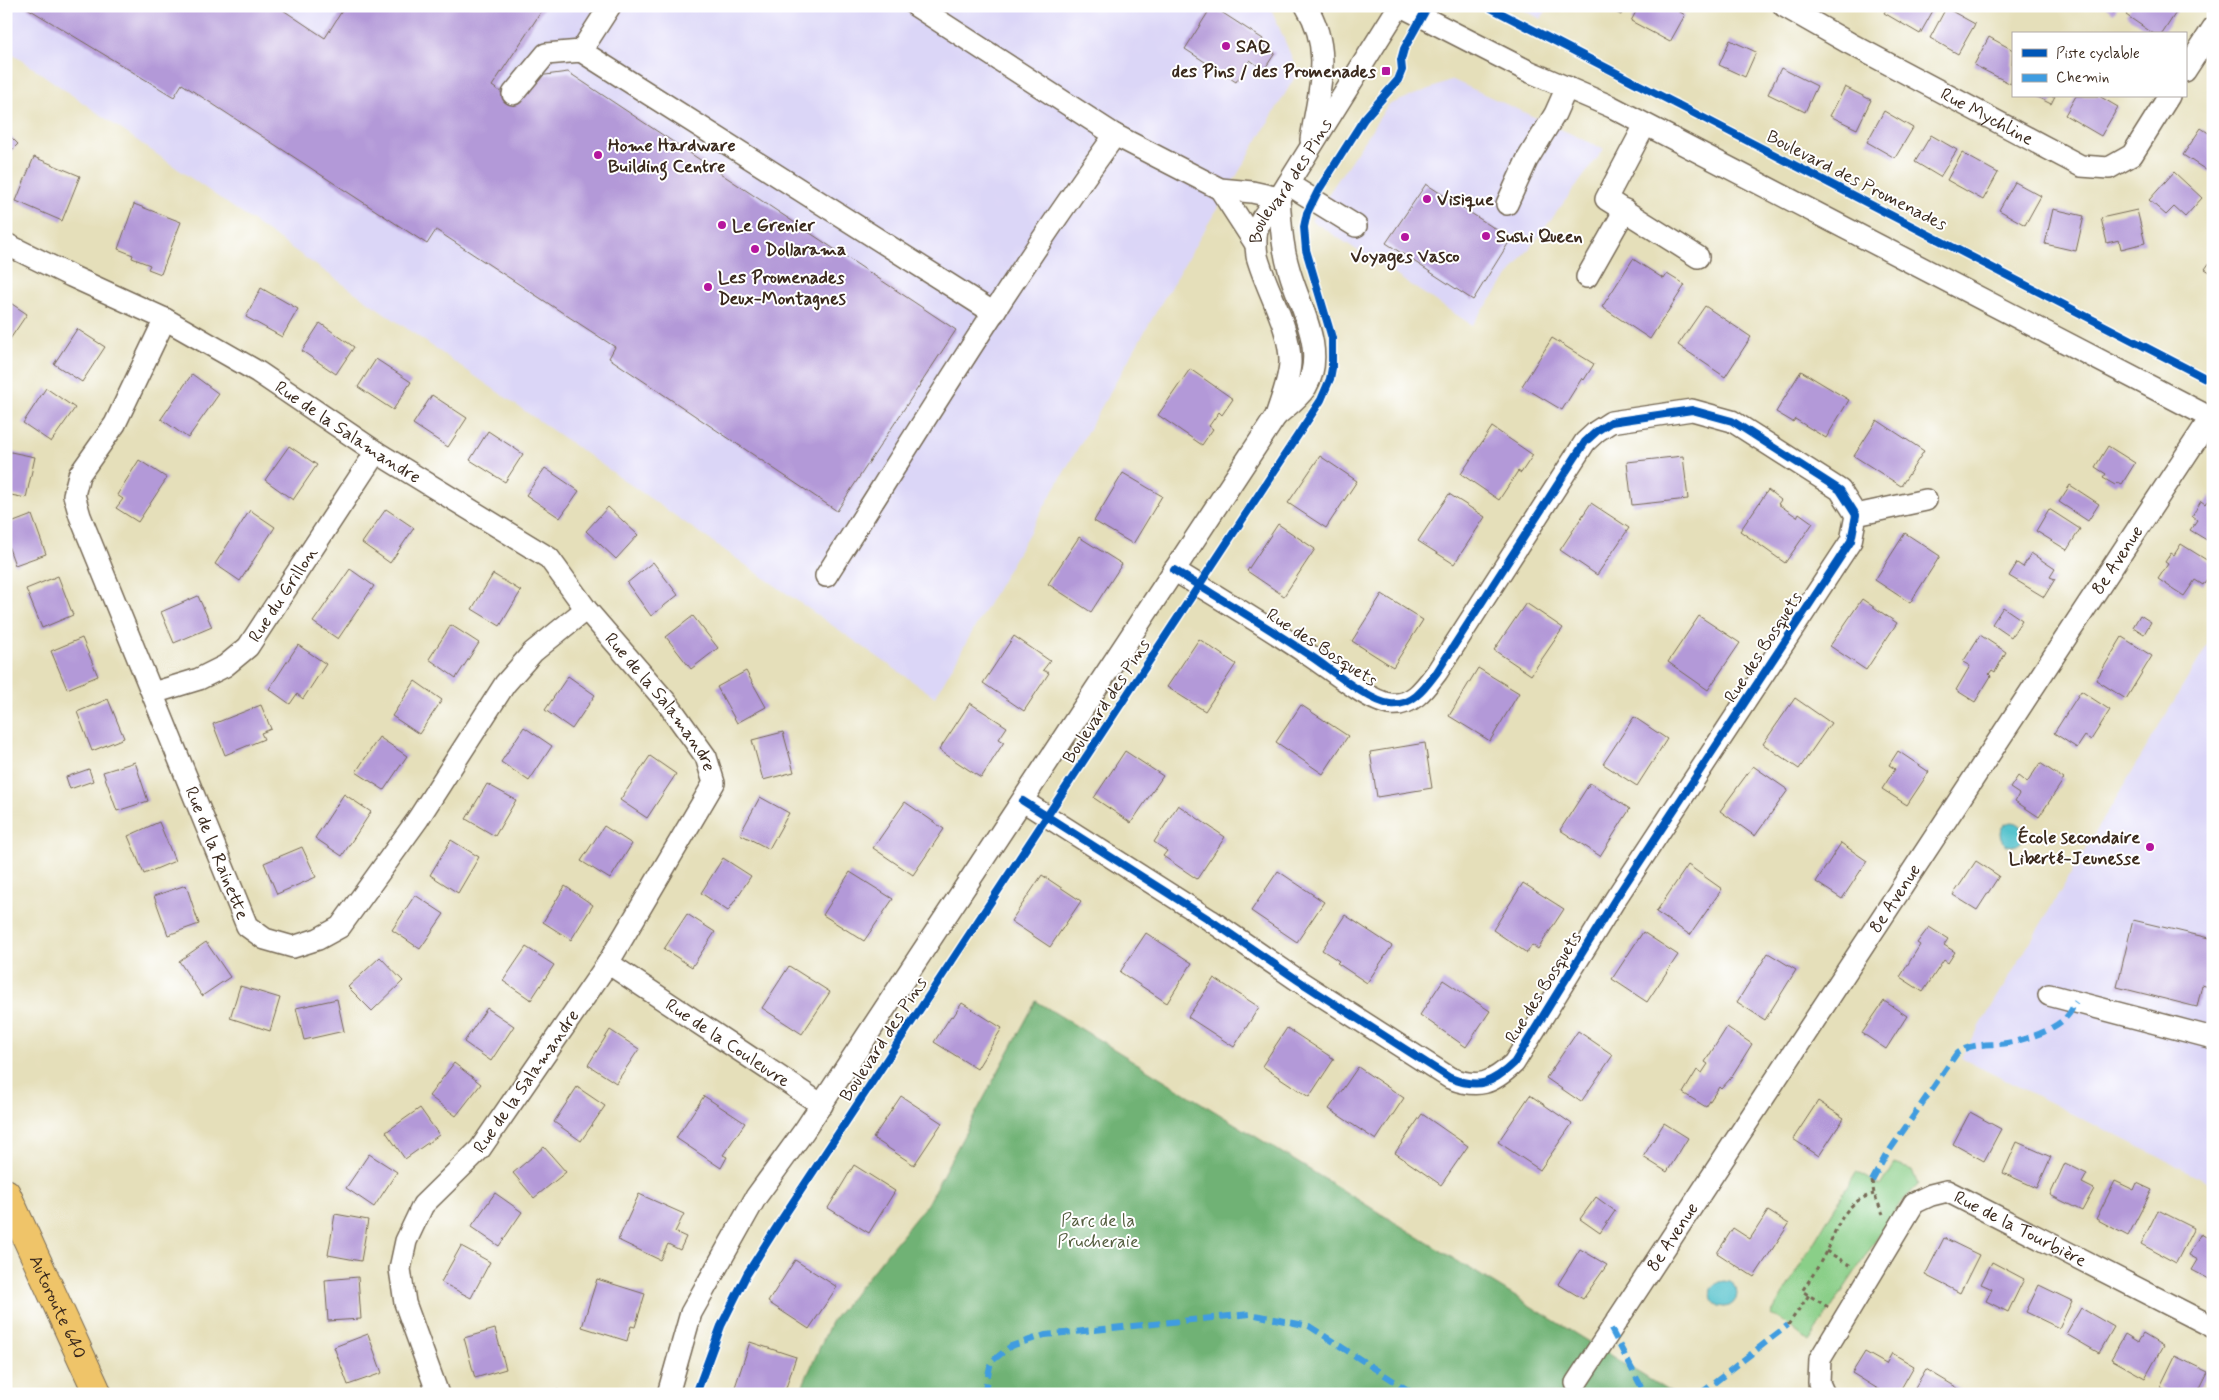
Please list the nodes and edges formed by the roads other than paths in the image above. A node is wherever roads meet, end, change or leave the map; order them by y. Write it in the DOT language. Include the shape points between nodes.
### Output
graph roads {
  1 [pos="610,6"];
  2 [pos="1306,6"];
  3 [pos="1400,6"];
  4 [pos="1784,6"];
  5 [pos="922,8"];
  6 [pos="2213,28"];
  7 [pos="581,51"];
  8 [pos="2186,69"];
  9 [pos="1567,87"];
  10 [pos="513,94"];
  11 [pos="2168,98"];
  12 [pos="1645,125"];
  13 [pos="1115,135"];
  14 [pos="1309,150"];
  15 [pos="1220,189"];
  16 [pos="1283,191"];
  17 [pos="1507,204"];
  18 [pos="1624,210"];
  19 [pos="1356,226"];
  20 [pos="1255,243"];
  21 [pos="6,244"];
  22 [pos="1698,257"];
  23 [pos="1587,277"];
  24 [pos="994,313"];
  25 [pos="165,319"];
  26 [pos="1276,416"];
  27 [pos="2212,417"];
  28 [pos="376,452"];
  29 [pos="1926,500"];
  30 [pos="1856,514"];
  31 [pos="1174,570"];
  32 [pos="826,576"];
  33 [pos="586,609"];
  34 [pos="153,693"];
  35 [pos="1023,801"];
  36 [pos="608,963"];
  37 [pos="2049,995"];
  38 [pos="2213,1038"];
  39 [pos="822,1105"];
  40 [pos="6,1193"];
  41 [pos="2213,1327"];
  42 [pos="1576,1383"];
  43 [pos="98,1394"];
  44 [pos="438,1394"];
  45 [pos="668,1394"];
  46 [pos="1824,1394"];
  1 -- 7 [label="street"];
  2 -- 14 [label="street" via="1319,33 1323,60"];
  3 -- 9 [label="street" via="1526,70"];
  3 -- 14 [label="street, Boulevard des Pins"];
  4 -- 11 [label="street, Rue Mychline" via="2081,166 2109,168 2132,155"];
  5 -- 13 [label="street"];
  6 -- 8 [label="street"];
  7 -- 10 [label="street" via="546,54"];
  7 -- 24 [label="street"];
  9 -- 12 [label="street"];
  9 -- 17 [label="street"];
  12 -- 18 [label="street" via="1606,199"];
  12 -- 27 [label="street"];
  13 -- 15 [label="street"];
  13 -- 24 [label="street"];
  14 -- 16 [label="street, Boulevard des Pins"];
  15 -- 16 [label="street"];
  15 -- 20 [label="street"];
  16 -- 19 [label="street"];
  16 -- 20 [label="street, Boulevard des Pins" via="1261,218 1255,232"];
  16 -- 26 [label="street" via="1281,236 1310,333 1313,358 1306,387"];
  18 -- 22 [label="street"];
  18 -- 23 [label="street"];
  20 -- 26 [label="street, Boulevard des Pins" via="1260,268 1287,338 1290,355 1288,376"];
  21 -- 25 [label="street, Rue de la Salamandre"];
  24 -- 32 [label="street"];
  25 -- 28 [label="street, Rue de la Salamandre" via="258,372"];
  25 -- 34 [label="street, Rue de la Rainette" via="115,424 79,475 74,495"];
  26 -- 31 [label="street, Boulevard des Pins"];
  27 -- 42 [label="street, 8e Avenue"];
  28 -- 33 [label="street, Rue de la Salamandre" via="549,558"];
  28 -- 34 [label="street, Rue du Grillon" via="248,646 225,666"];
  29 -- 30 [label="street"];
  30 -- 31 [label="street, Rue des Bosquets" via="1840,490 1732,421 1692,410 1611,422 1585,442 1437,672 1419,694 1405,703 1389,704 1373,699"];
  30 -- 35 [label="street, Rue des Bosquets" via="1851,541 1616,898 1514,1063 1501,1076 1485,1084 1466,1084 1450,1078"];
  31 -- 35 [label="street, Boulevard des Pins"];
  33 -- 34 [label="street, Rue de la Rainette" via="533,652 505,684 418,819 340,927 318,940 293,947 265,939 247,926"];
  33 -- 36 [label="street, Rue de la Salamandre" via="668,704 706,757 714,783"];
  35 -- 39 [label="street, Boulevard des Pins"];
  36 -- 39 [label="street, Rue de la Couleuvre"];
  36 -- 44 [label="street, Rue de la Salamandre" via="480,1149 423,1205 406,1241 400,1269 405,1303"];
  37 -- 38 [label="street"];
  39 -- 45 [label="street, Boulevard des Pins" via="756,1197 691,1313"];
  40 -- 43 [label="highway, Autoroute 640"];
  41 -- 46 [label="street, Rue de la Tourbière" via="1947,1191 1914,1203 1835,1333 1820,1358 1819,1383"];
}
